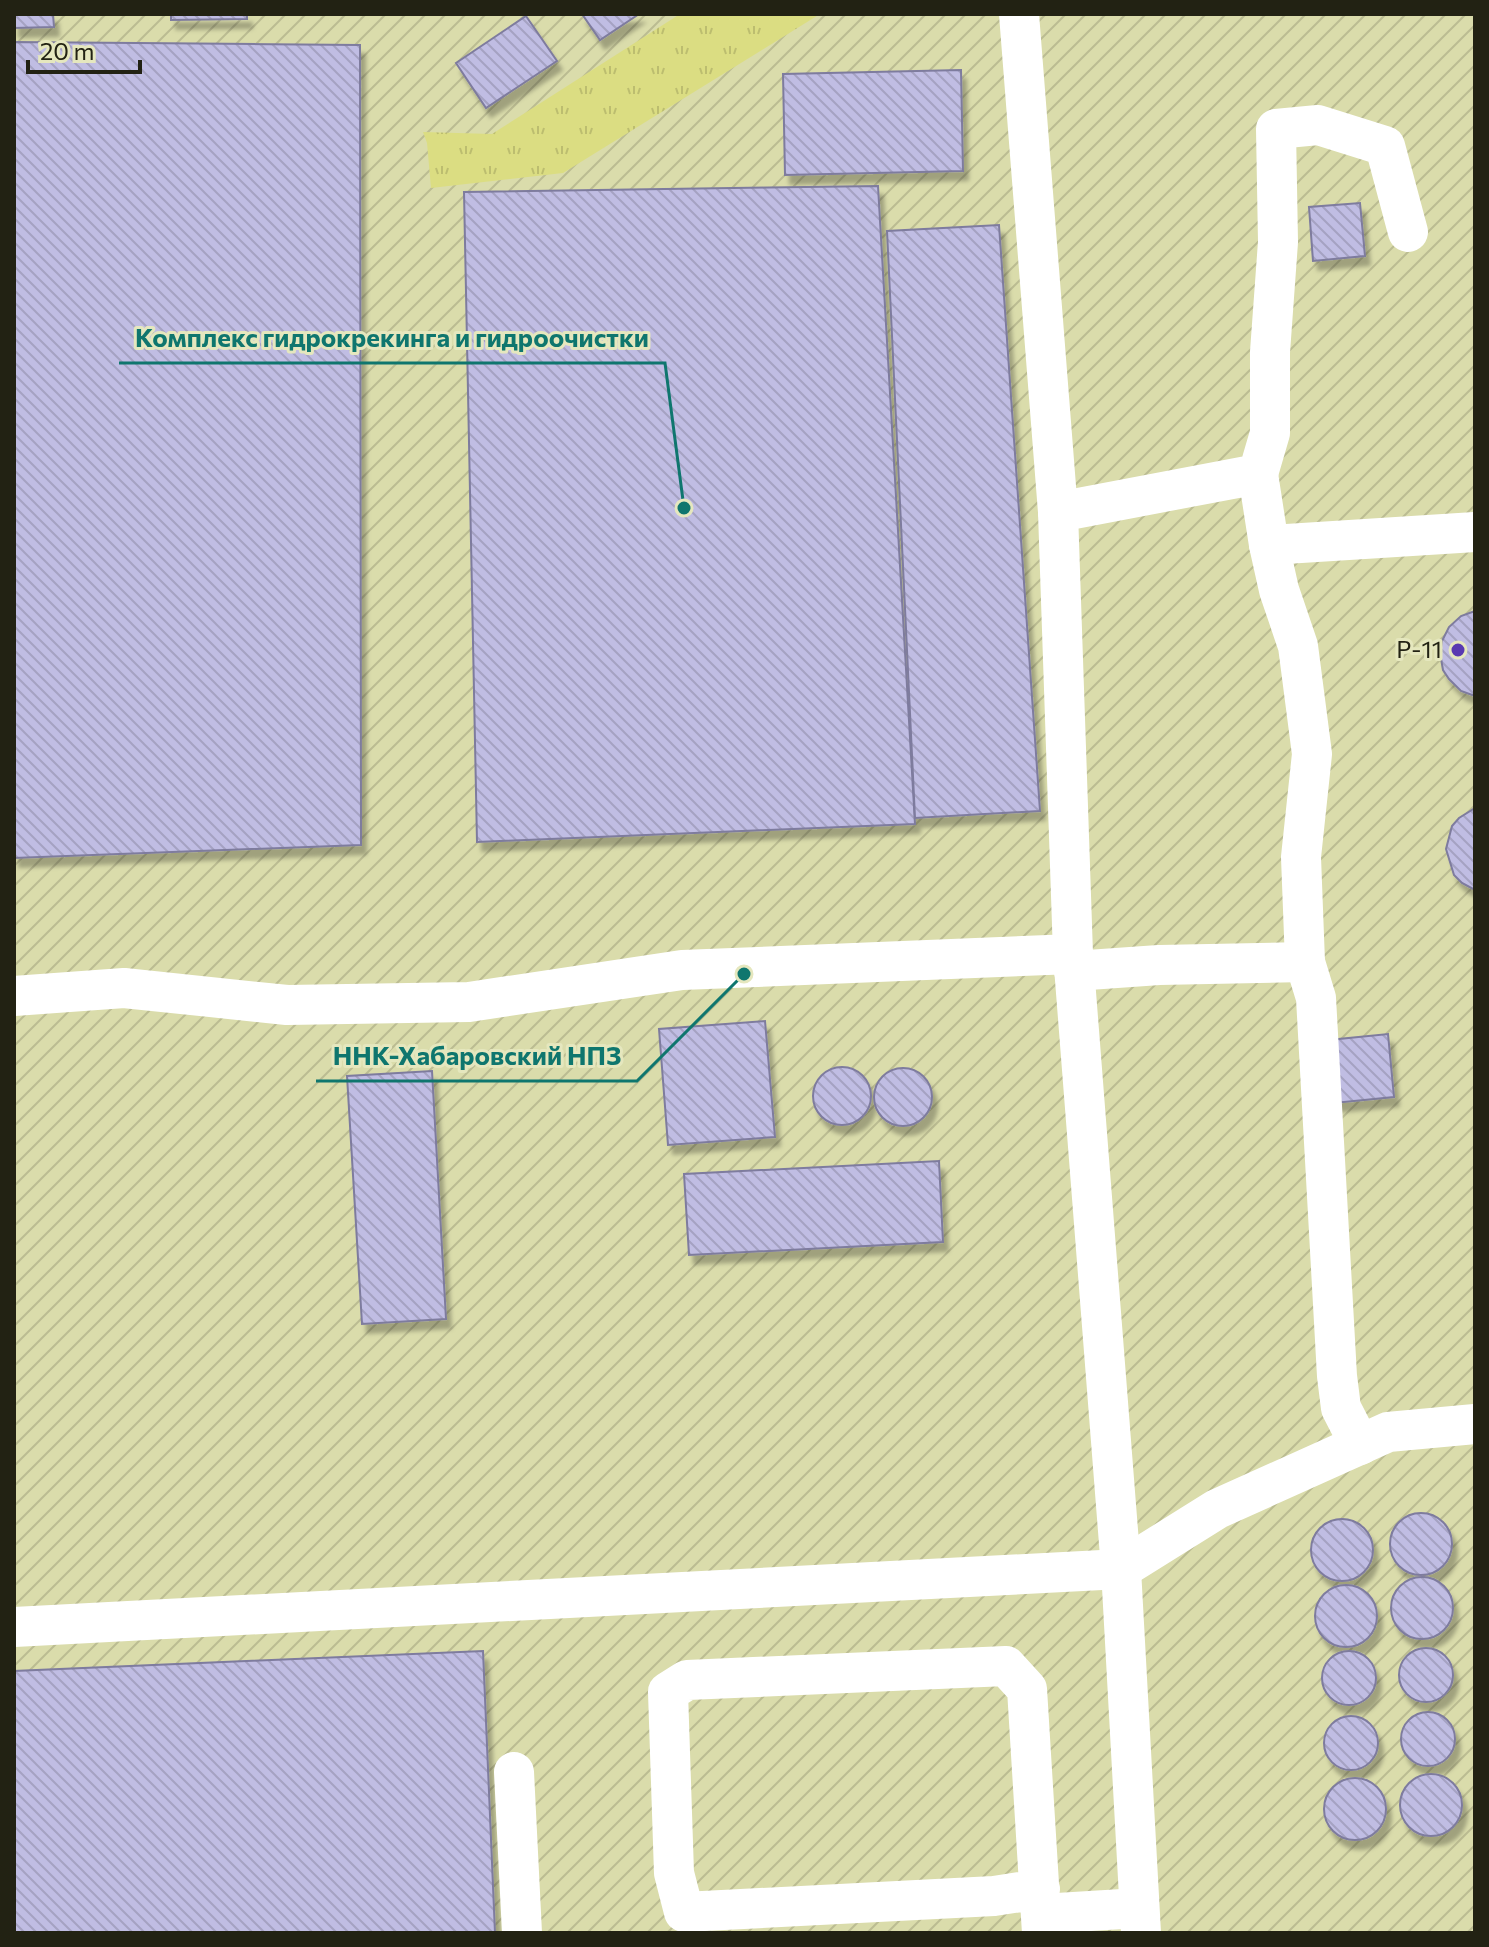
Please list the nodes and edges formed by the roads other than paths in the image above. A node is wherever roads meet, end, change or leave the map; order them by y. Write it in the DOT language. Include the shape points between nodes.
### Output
graph roads {
  1 [pos="1019,14"];
  2 [pos="1408,232"];
  3 [pos="1258,474"];
  4 [pos="1058,512"];
  5 [pos="1475,532"];
  6 [pos="1269,545"];
  7 [pos="1305,962"];
  8 [pos="1074,963"];
  9 [pos="14,996"];
  10 [pos="1475,1424"];
  11 [pos="1360,1445"];
  12 [pos="1121,1569"];
  13 [pos="14,1627"];
  14 [pos="514,1772"];
  15 [pos="1041,1912"];
  16 [pos="1140,1921"];
  17 [pos="522,1933"];
  1 -- 4 [label="lane"];
  2 -- 3 [label="lane" via="1385,146 1318,125 1276,129 1278,242 1270,433"];
  3 -- 4 [label="lane"];
  3 -- 6 [label="lane"];
  4 -- 8 [label="lane"];
  5 -- 6 [label="lane"];
  6 -- 7 [label="lane" via="1298,646 1312,754 1301,857"];
  7 -- 8 [label="lane"];
  7 -- 11 [label="lane" via="1316,998 1337,1376 1341,1408"];
  8 -- 9 [label="lane" via="682,970 469,1002 287,1005 124,988"];
  8 -- 12 [label="lane"];
  10 -- 11 [label="lane" via="1388,1432"];
  11 -- 12 [label="lane" via="1217,1509"];
  12 -- 13 [label="lane"];
  12 -- 16 [label="lane"];
  14 -- 17 [label="lane"];
  15 -- 15 [label="lane" via="1027,1689 1006,1666 687,1680 668,1692 674,1873 684,1912 994,1896"];
  15 -- 16 [label="lane"];
}
